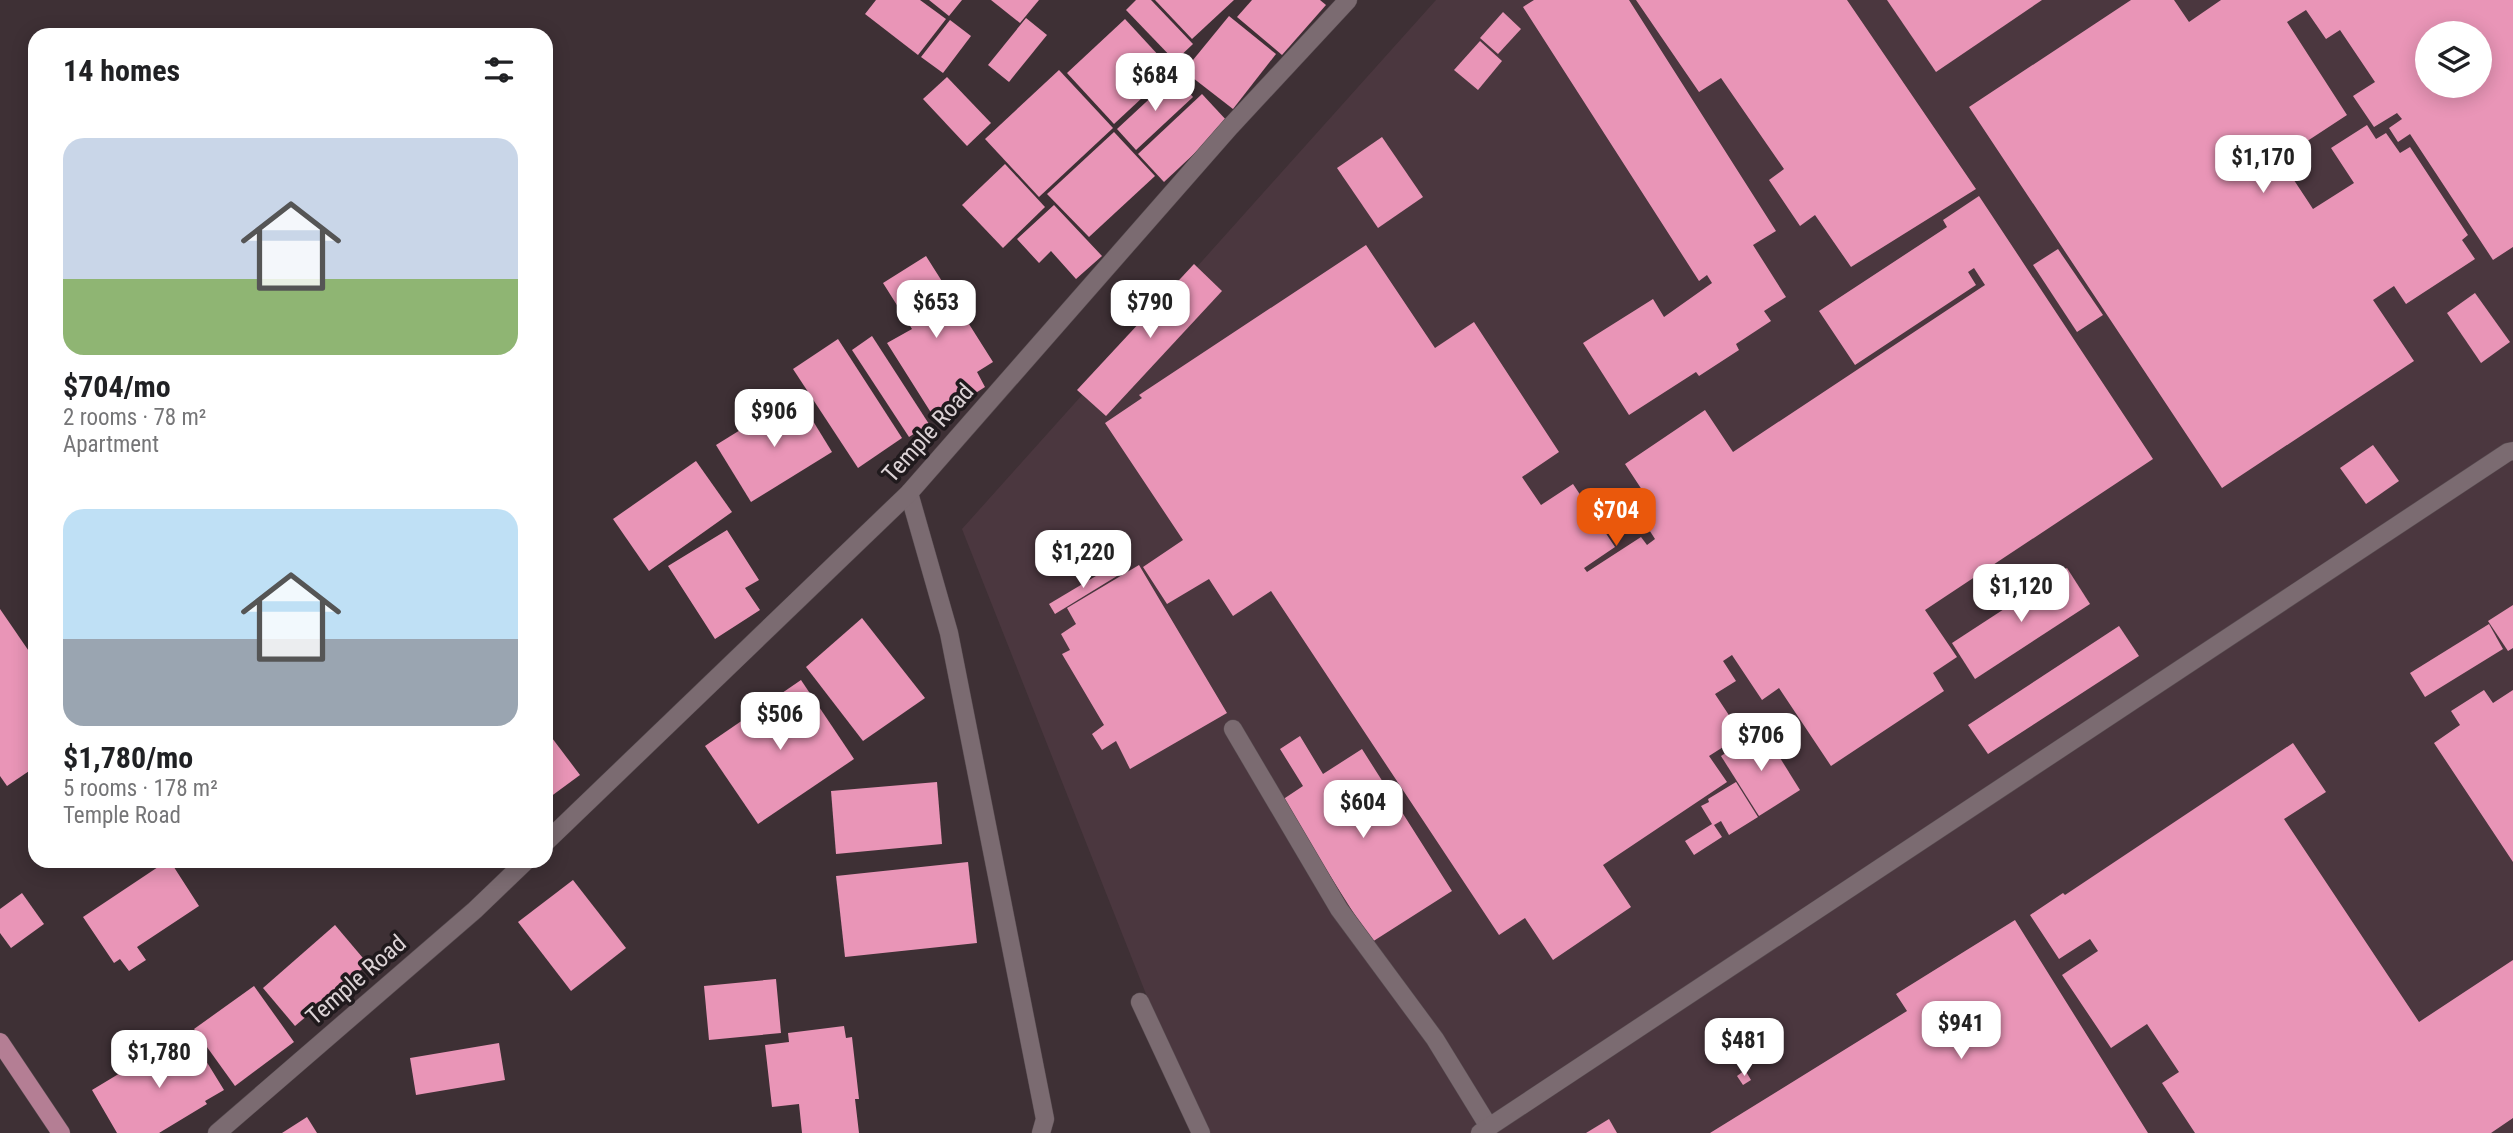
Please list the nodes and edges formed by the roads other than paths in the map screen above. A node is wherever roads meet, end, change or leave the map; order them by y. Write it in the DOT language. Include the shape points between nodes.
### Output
graph roads {
  1 [pos="1348,0"];
  2 [pos="2513,451"];
  3 [pos="909,493"];
  4 [pos="1233,729"];
  5 [pos="553,835"];
  6 [pos="519,868"];
  7 [pos="1140,1002"];
  8 [pos="0,1042"];
  9 [pos="1484,1130"];
  10 [pos="61,1133"];
  11 [pos="217,1133"];
  12 [pos="1041,1133"];
  13 [pos="1201,1133"];
  1 -- 3 [label="street, Temple Road" via="1230,127"];
  2 -- 9 [label="street"];
  3 -- 5 [label="street, Temple Road"];
  3 -- 12 [label="street" via="949,633 1045,1119"];
  4 -- 9 [label="street" via="1339,909 1435,1039"];
  6 -- 11 [label="street, Temple Road"];
  7 -- 13 [label="street"];
  8 -- 10 [label="main road"];
}
